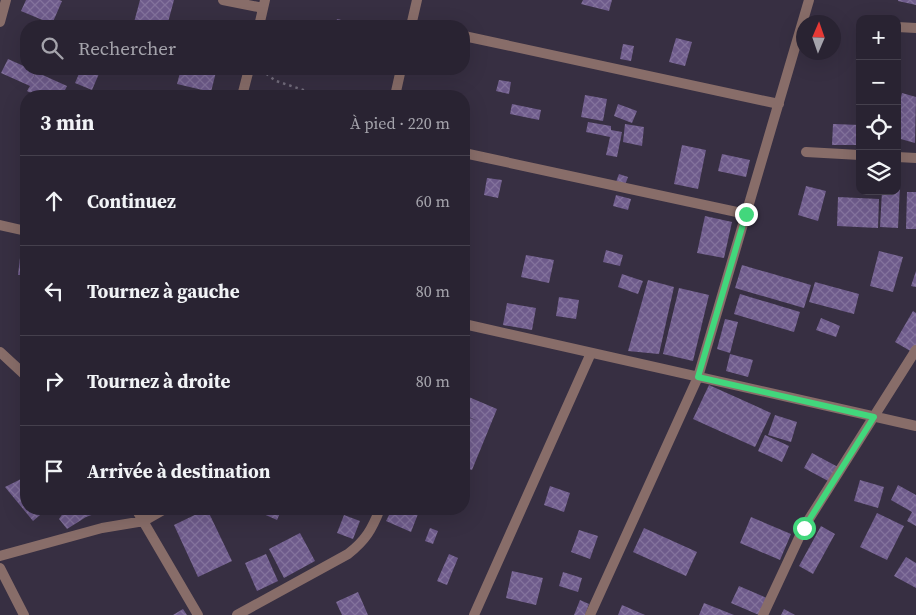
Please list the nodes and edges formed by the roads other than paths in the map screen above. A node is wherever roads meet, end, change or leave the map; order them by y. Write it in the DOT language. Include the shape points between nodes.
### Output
graph roads {
  1 [pos="6,0"];
  2 [pos="223,0"];
  3 [pos="417,0"];
  4 [pos="809,0"];
  5 [pos="264,4"];
  6 [pos="260,20"];
  7 [pos="415,20"];
  8 [pos="0,22"];
  9 [pos="901,27"];
  10 [pos="916,28"];
  11 [pos="470,37"];
  12 [pos="247,75"];
  13 [pos="400,75"];
  14 [pos="244,90"];
  15 [pos="396,90"];
  16 [pos="779,104"];
  17 [pos="806,152"];
  18 [pos="470,154"];
  19 [pos="856,155"];
  20 [pos="901,157"];
  21 [pos="916,158"];
  22 [pos="746,214"];
  23 [pos="0,225"];
  24 [pos="20,230"];
  25 [pos="470,325"];
  26 [pos="916,350"];
  27 [pos="0,352"];
  28 [pos="591,353"];
  29 [pos="20,370"];
  30 [pos="698,377"];
  31 [pos="874,417"];
  32 [pos="916,426"];
  33 [pos="140,515"];
  34 [pos="155,515"];
  35 [pos="377,515"];
  36 [pos="144,521"];
  37 [pos="0,556"];
  38 [pos="0,568"];
  39 [pos="24,615"];
  40 [pos="198,615"];
  41 [pos="237,615"];
  42 [pos="474,615"];
  43 [pos="590,615"];
  44 [pos="763,615"];
  1 -- 8 [label="street"];
  2 -- 5 [label="street"];
  3 -- 7 [label="street"];
  4 -- 16 [label="street"];
  5 -- 6 [label="street"];
  9 -- 10 [label="street"];
  11 -- 16 [label="street"];
  12 -- 14 [label="street"];
  13 -- 15 [label="street"];
  16 -- 22 [label="street"];
  17 -- 19 [label="street"];
  18 -- 22 [label="street"];
  20 -- 21 [label="street"];
  22 -- 30 [label="street"];
  23 -- 24 [label="street"];
  25 -- 28 [label="street"];
  26 -- 31 [label="street"];
  27 -- 29 [label="street"];
  28 -- 30 [label="street"];
  28 -- 42 [label="street"];
  30 -- 31 [label="street"];
  30 -- 43 [label="street"];
  31 -- 32 [label="street"];
  31 -- 44 [label="street" via="804,528"];
  33 -- 36 [label="street"];
  34 -- 36 [label="street"];
  35 -- 41 [label="street" via="367,537 348,554"];
  36 -- 37 [label="street" via="102,528"];
  36 -- 40 [label="street"];
  38 -- 39 [label="street"];
}
